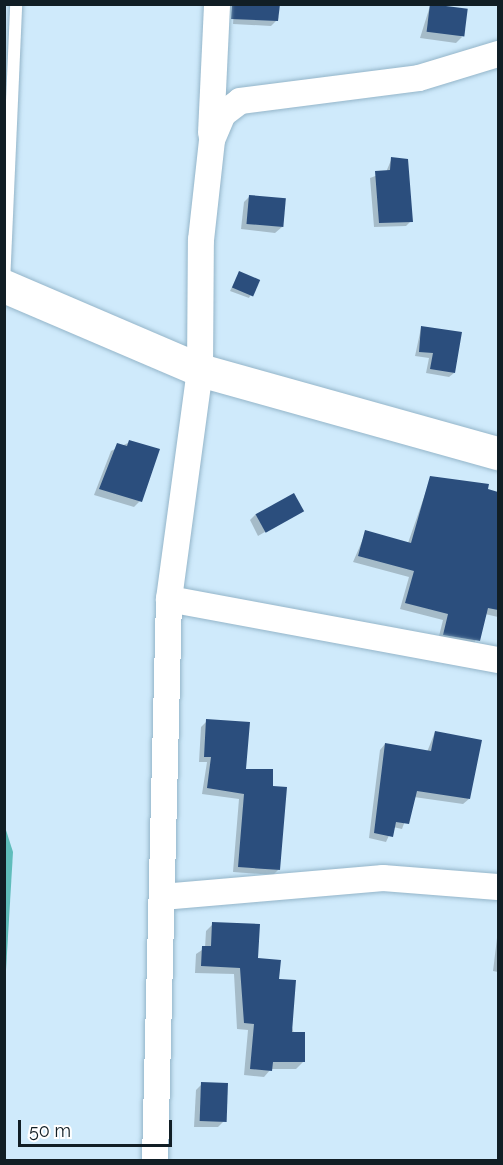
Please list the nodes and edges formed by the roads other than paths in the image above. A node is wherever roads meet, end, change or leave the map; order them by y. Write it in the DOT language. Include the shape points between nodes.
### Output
graph roads {
  1 [pos="16,4"];
  2 [pos="217,4"];
  3 [pos="498,54"];
  4 [pos="210,152"];
  5 [pos="4,285"];
  6 [pos="200,370"];
  7 [pos="498,451"];
  8 [pos="169,599"];
  9 [pos="498,660"];
  10 [pos="498,887"];
  11 [pos="162,897"];
  12 [pos="155,1161"];
  1 -- 5 [label="lane"];
  2 -- 4 [label="street"];
  3 -- 4 [label="street" via="409,80 240,100 223,114"];
  4 -- 6 [label="street" via="201,240"];
  5 -- 6 [label="street"];
  6 -- 7 [label="street"];
  6 -- 8 [label="street"];
  8 -- 9 [label="street"];
  8 -- 11 [label="street"];
  10 -- 11 [label="street" via="384,878"];
  11 -- 12 [label="street"];
}
